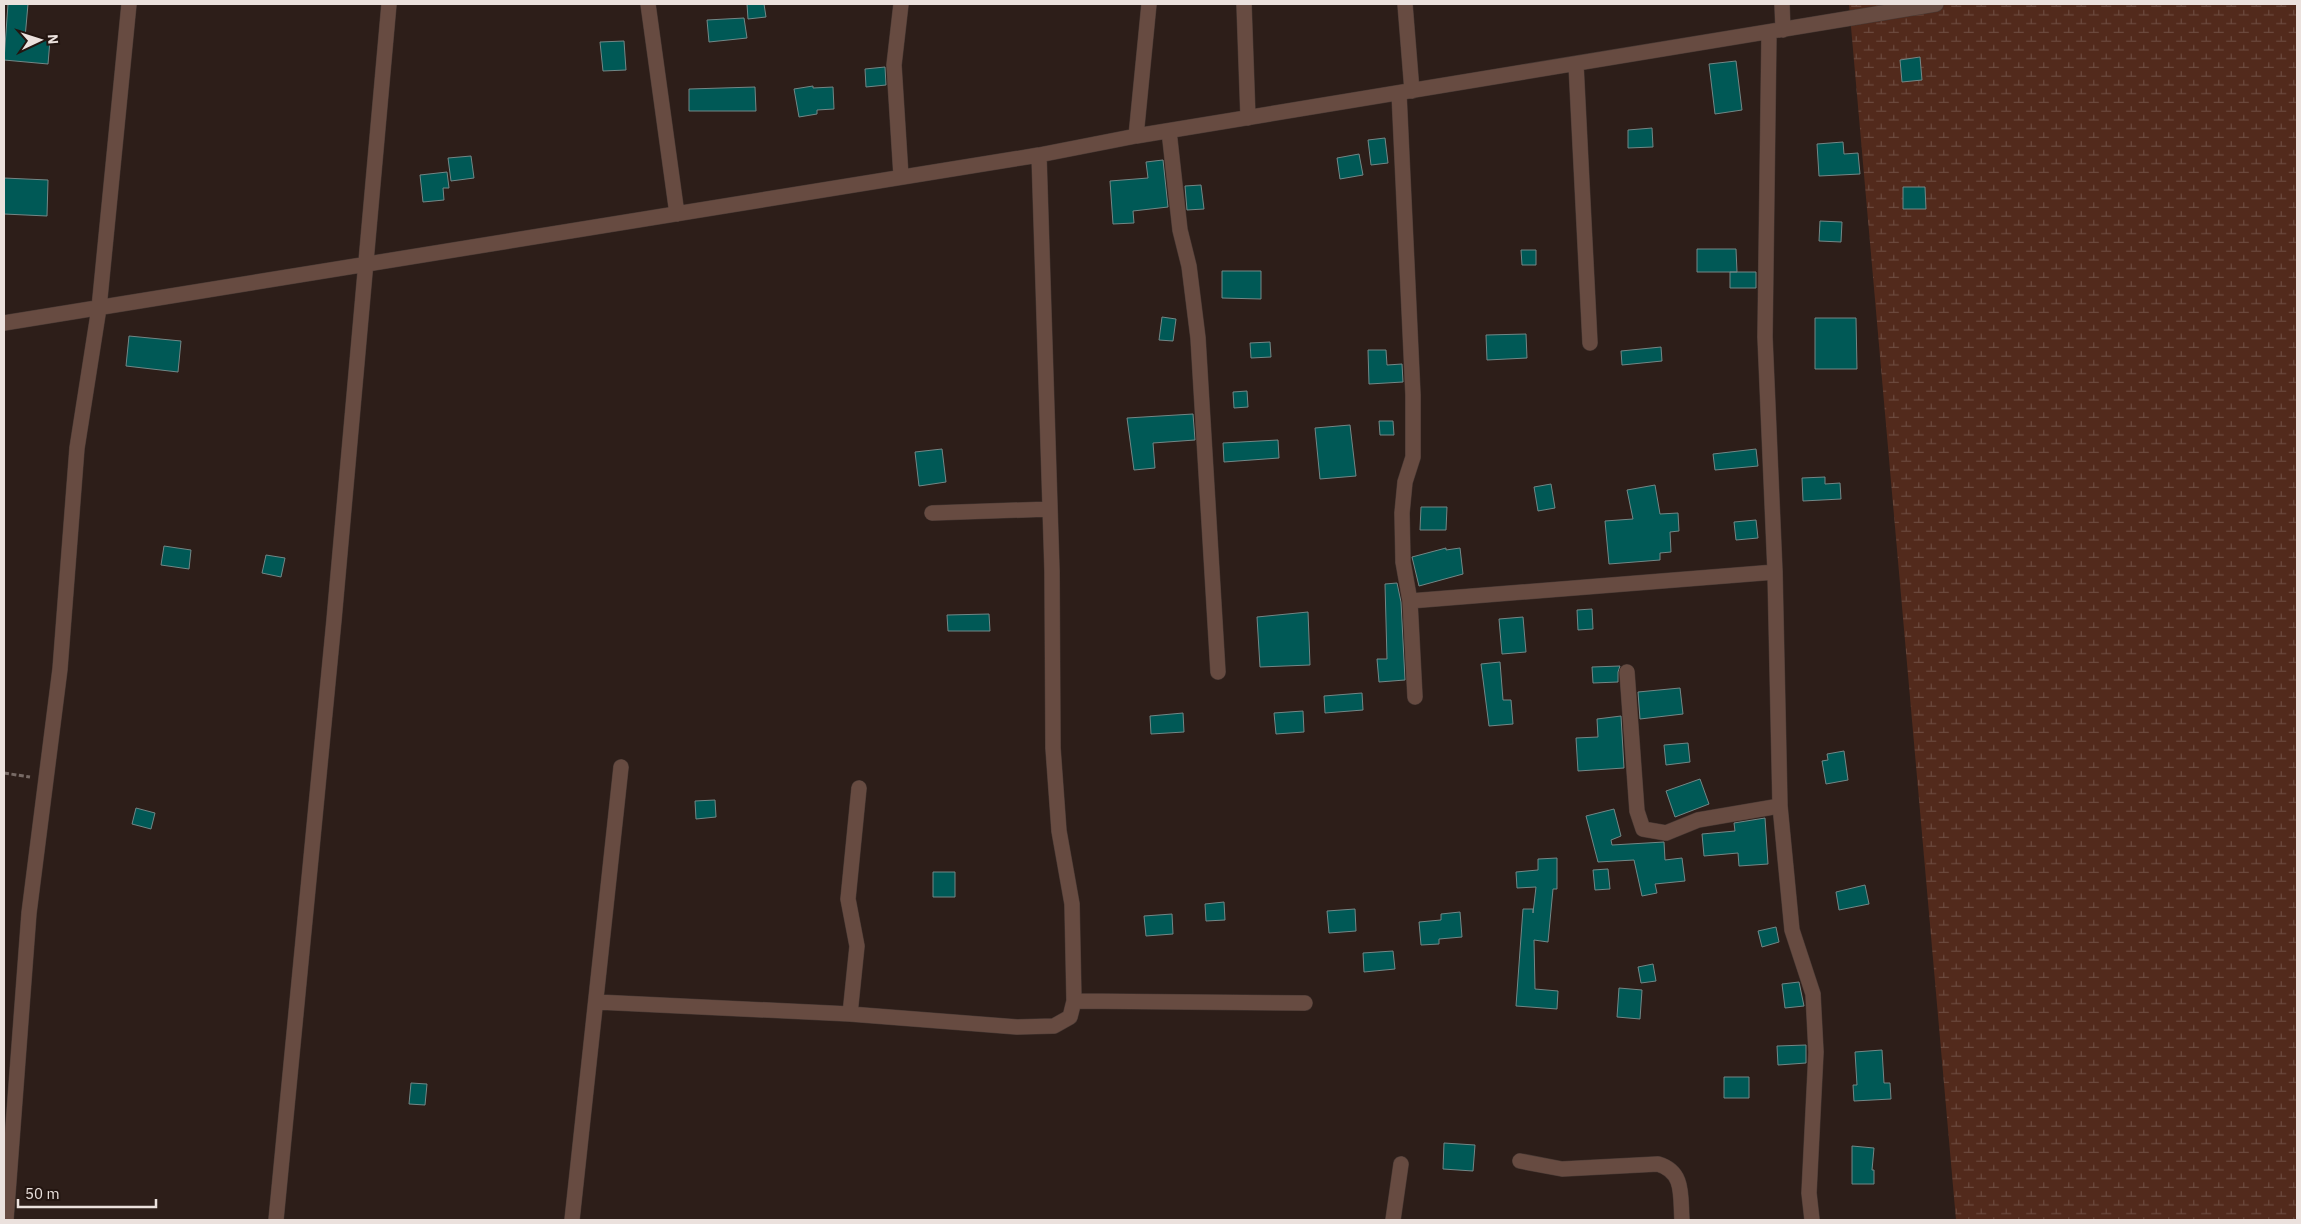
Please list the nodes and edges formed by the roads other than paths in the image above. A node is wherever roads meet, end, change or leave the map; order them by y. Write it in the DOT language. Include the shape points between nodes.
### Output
graph roads {
  1 [pos="129,4"];
  2 [pos="389,4"];
  3 [pos="648,4"];
  4 [pos="901,4"];
  5 [pos="1149,4"];
  6 [pos="1244,4"];
  7 [pos="1405,4"];
  8 [pos="1782,4"];
  9 [pos="1936,4"];
  10 [pos="1776,31"];
  11 [pos="1576,64"];
  12 [pos="1405,92"];
  13 [pos="1248,118"];
  14 [pos="1169,130"];
  15 [pos="1136,136"];
  16 [pos="1039,155"];
  17 [pos="901,176"];
  18 [pos="677,214"];
  19 [pos="365,265"];
  20 [pos="99,308"];
  21 [pos="4,323"];
  22 [pos="1590,344"];
  23 [pos="1050,509"];
  24 [pos="932,513"];
  25 [pos="1775,572"];
  26 [pos="1410,601"];
  27 [pos="1218,672"];
  28 [pos="1627,672"];
  29 [pos="1415,697"];
  30 [pos="620,767"];
  31 [pos="859,788"];
  32 [pos="1780,806"];
  33 [pos="1074,1001"];
  34 [pos="597,1002"];
  35 [pos="1305,1003"];
  36 [pos="850,1014"];
  37 [pos="1520,1161"];
  38 [pos="1402,1164"];
  39 [pos="6,1220"];
  40 [pos="276,1220"];
  41 [pos="572,1220"];
  42 [pos="1393,1220"];
  43 [pos="1682,1220"];
  44 [pos="1812,1220"];
  1 -- 20 [label="street"];
  2 -- 19 [label="street"];
  3 -- 18 [label="street"];
  4 -- 17 [label="street" via="894,65"];
  5 -- 15 [label="street"];
  6 -- 13 [label="street"];
  7 -- 12 [label="street"];
  8 -- 10 [label="street"];
  9 -- 10 [label="street"];
  10 -- 11 [label="street"];
  10 -- 25 [label="street" via="1765,337"];
  11 -- 12 [label="street"];
  11 -- 22 [label="street"];
  12 -- 13 [label="street"];
  12 -- 26 [label="street" via="1413,457 1405,482 1402,562"];
  13 -- 14 [label="street"];
  14 -- 15 [label="street"];
  14 -- 27 [label="street" via="1180,230 1189,266 1198,338"];
  15 -- 16 [label="street"];
  16 -- 17 [label="street"];
  16 -- 23 [label="street"];
  17 -- 18 [label="street"];
  18 -- 19 [label="street"];
  19 -- 20 [label="street"];
  19 -- 40 [label="street"];
  20 -- 21 [label="street"];
  20 -- 39 [label="street" via="77,448 60,669 29,913"];
  23 -- 24 [label="street"];
  23 -- 33 [label="street" via="1053,748 1059,831 1072,904"];
  25 -- 26 [label="street"];
  25 -- 32 [label="street"];
  26 -- 29 [label="street"];
  28 -- 32 [label="street" via="1637,810 1643,829 1666,833 1698,820"];
  30 -- 34 [label="street"];
  31 -- 36 [label="street" via="848,899 857,946"];
  32 -- 44 [label="street" via="1792,930 1814,994 1816,1052 1810,1174"];
  33 -- 35 [label="street"];
  33 -- 36 [label="street" via="1070,1017 1054,1026 1017,1027"];
  34 -- 36 [label="street"];
  34 -- 41 [label="street"];
  37 -- 43 [label="street" via="1562,1169 1666,1166 1674,1170 1678,1178"];
  38 -- 42 [label="street"];
}
